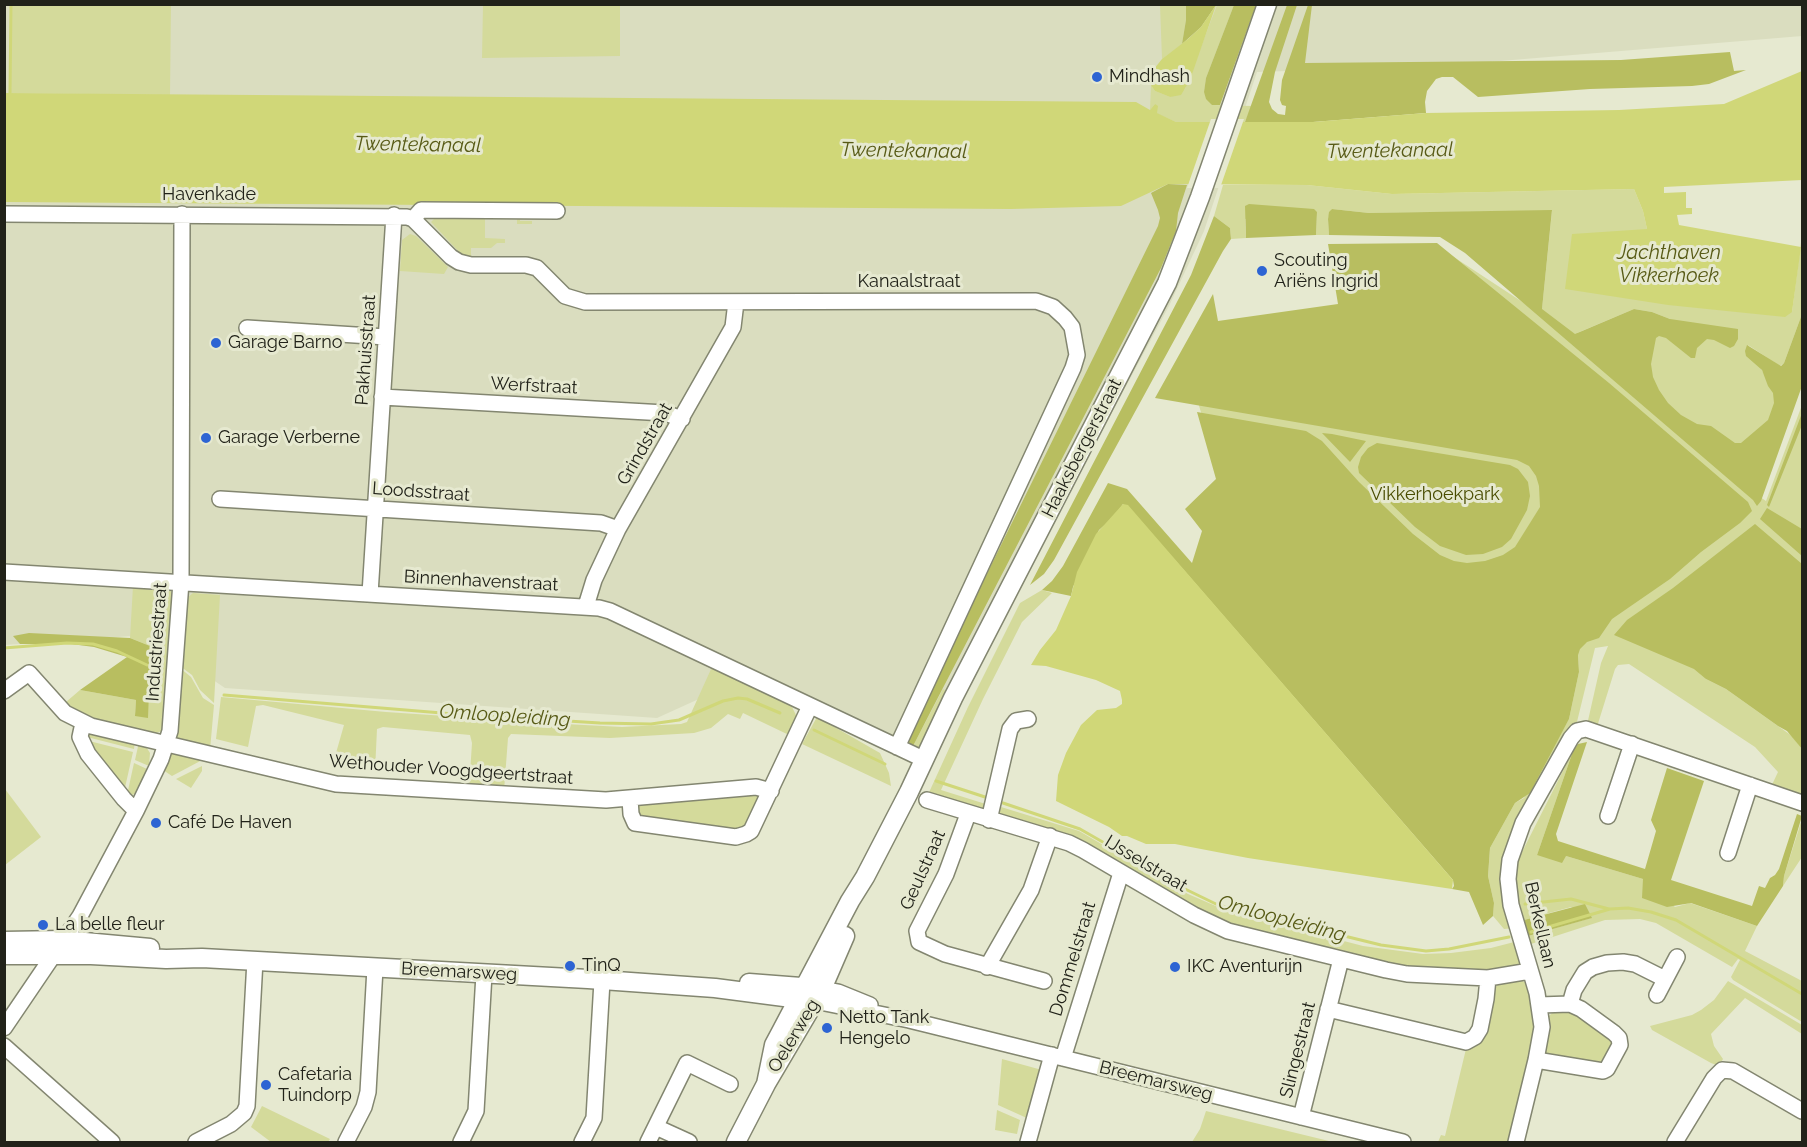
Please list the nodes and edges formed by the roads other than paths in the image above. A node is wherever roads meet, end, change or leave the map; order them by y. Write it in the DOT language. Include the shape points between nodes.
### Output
graph roads {
  1 [pos="1267,4"];
  2 [pos="557,211"];
  3 [pos="4,214"];
  4 [pos="182,214"];
  5 [pos="394,215"];
  6 [pos="413,219"];
  7 [pos="736,302"];
  8 [pos="248,328"];
  9 [pos="386,336"];
  10 [pos="382,397"];
  11 [pos="682,419"];
  12 [pos="220,499"];
  13 [pos="376,509"];
  14 [pos="618,529"];
  15 [pos="4,572"];
  16 [pos="181,582"];
  17 [pos="370,594"];
  18 [pos="586,606"];
  19 [pos="4,691"];
  20 [pos="810,706"];
  21 [pos="1028,719"];
  22 [pos="82,723"];
  23 [pos="166,744"];
  24 [pos="1632,744"];
  25 [pos="897,747"];
  26 [pos="923,759"];
  27 [pos="1750,785"];
  28 [pos="771,791"];
  29 [pos="630,799"];
  30 [pos="927,800"];
  31 [pos="1803,803"];
  32 [pos="136,811"];
  33 [pos="968,814"];
  34 [pos="1608,816"];
  35 [pos="989,820"];
  36 [pos="1050,837"];
  37 [pos="1728,853"];
  38 [pos="1121,873"];
  39 [pos="4,940"];
  40 [pos="58,948"];
  41 [pos="4,955"];
  42 [pos="1677,957"];
  43 [pos="1341,959"];
  44 [pos="255,960"];
  45 [pos="987,967"];
  46 [pos="375,968"];
  47 [pos="1530,971"];
  48 [pos="484,974"];
  49 [pos="1488,978"];
  50 [pos="1665,979"];
  51 [pos="602,981"];
  52 [pos="1044,981"];
  53 [pos="810,994"];
  54 [pos="1657,995"];
  55 [pos="1570,1004"];
  56 [pos="1539,1005"];
  57 [pos="1328,1008"];
  58 [pos="4,1028"];
  59 [pos="4,1046"];
  60 [pos="1057,1056"];
  61 [pos="1536,1060"];
  62 [pos="730,1084"];
  63 [pos="1803,1111"];
  64 [pos="1301,1117"];
  65 [pos="656,1126"];
  66 [pos="112,1143"];
  67 [pos="196,1143"];
  68 [pos="346,1143"];
  69 [pos="461,1143"];
  70 [pos="582,1143"];
  71 [pos="648,1143"];
  72 [pos="688,1143"];
  73 [pos="736,1143"];
  74 [pos="1028,1143"];
  75 [pos="1403,1143"];
  76 [pos="1516,1143"];
  77 [pos="1675,1143"];
  1 -- 26 [label="main road, Haaksbergerstraat" via="1167,283"];
  2 -- 6 [label="street" via="421,210"];
  3 -- 4 [label="street, Havenkade"];
  4 -- 5 [label="street, Havenkade"];
  4 -- 16 [label="street, Industriestraat"];
  5 -- 6 [label="street, Havenkade"];
  5 -- 9 [label="street, Pakhuisstraat"];
  6 -- 7 [label="street" via="459,262 537,268 574,300"];
  7 -- 11 [label="street, Grindstraat" via="733,327"];
  7 -- 25 [label="street, Kanaalstraat" via="1036,301 1053,307 1072,327 1077,355 1073,368"];
  8 -- 9 [label="street"];
  9 -- 10 [label="street, Pakhuisstraat"];
  10 -- 11 [label="street, Werfstraat" via="665,413"];
  10 -- 13 [label="street, Pakhuisstraat"];
  11 -- 14 [label="street, Grindstraat"];
  12 -- 13 [label="street, Loodsstraat"];
  13 -- 14 [label="street, Loodsstraat" via="601,523"];
  13 -- 17 [label="street, Pakhuisstraat"];
  14 -- 18 [label="street, Grindstraat"];
  15 -- 16 [label="street, Binnenhavenstraat"];
  16 -- 17 [label="street, Binnenhavenstraat"];
  16 -- 23 [label="street, Industriestraat"];
  17 -- 18 [label="street, Binnenhavenstraat"];
  18 -- 20 [label="street, Binnenhavenstraat" via="610,611"];
  19 -- 22 [label="street" via="29,673 58,706"];
  20 -- 25 [label="street, Binnenhavenstraat"];
  20 -- 28 [label="street"];
  21 -- 35 [label="street" via="1016,721 1010,729"];
  22 -- 23 [label="street, Wethouder Voogdgeertstraat"];
  22 -- 32 [label="street" via="80,737 88,754"];
  23 -- 29 [label="street, Wethouder Voogdgeertstraat" via="336,784"];
  23 -- 32 [label="street, Industriestraat"];
  24 -- 27 [label="street"];
  24 -- 34 [label="street"];
  24 -- 47 [label="street, Berkellaan" via="1581,730 1571,738 1523,823 1508,879 1511,905"];
  25 -- 26 [label="street, Binnenhavenstraat"];
  26 -- 53 [label="main road, Haaksbergerstraat" via="850,901"];
  27 -- 31 [label="street"];
  27 -- 37 [label="street"];
  28 -- 29 [label="street, Wethouder Voogdgeertstraat" via="756,787"];
  28 -- 29 [label="street" via="751,831 736,837 635,823"];
  30 -- 33 [label="street, IJsselstraat"];
  32 -- 40 [label="street, Industriestraat" via="80,916"];
  33 -- 35 [label="street, IJsselstraat"];
  33 -- 45 [label="street, Geulstraat" via="946,874 917,931 919,942"];
  35 -- 36 [label="street, IJsselstraat"];
  36 -- 38 [label="street, IJsselstraat" via="1083,850"];
  36 -- 45 [label="street" via="1030,890"];
  38 -- 43 [label="street, IJsselstraat" via="1228,931"];
  38 -- 60 [label="street, Dommelstraat"];
  39 -- 40 [label="main road, Breemarsweg"];
  40 -- 41 [label="main road, Breemarsweg"];
  40 -- 44 [label="main road, Breemarsweg" via="166,959"];
  40 -- 58 [label="street, Industriestraat"];
  42 -- 50 [label="street"];
  43 -- 49 [label="street, IJsselstraat" via="1407,974"];
  43 -- 57 [label="street, Slingestraat"];
  44 -- 46 [label="main road, Breemarsweg"];
  44 -- 67 [label="street" via="247,1106 231,1124"];
  45 -- 52 [label="street, Geulstraat"];
  46 -- 48 [label="main road, Breemarsweg"];
  46 -- 68 [label="street" via="368,1092"];
  47 -- 49 [label="street, IJsselstraat"];
  47 -- 56 [label="street, Berkellaan"];
  48 -- 51 [label="main road, Breemarsweg"];
  48 -- 69 [label="street" via="476,1111"];
  49 -- 57 [label="street" via="1480,1029 1466,1042"];
  50 -- 54 [label="street"];
  50 -- 55 [label="street, Berkellaan" via="1635,964 1593,967 1580,979"];
  51 -- 53 [label="main road, Breemarsweg"];
  51 -- 70 [label="street" via="594,1118"];
  53 -- 60 [label="street, Breemarsweg"];
  53 -- 73 [label="main road, Oelerweg" via="774,1045 766,1084"];
  55 -- 56 [label="street"];
  55 -- 61 [label="street" via="1619,1038 1620,1045 1607,1068 1595,1071"];
  56 -- 61 [label="street, Berkellaan" via="1542,1027"];
  57 -- 64 [label="street, Slingestraat"];
  59 -- 66 [label="street"];
  60 -- 64 [label="street, Breemarsweg"];
  60 -- 74 [label="street, Dommelstraat"];
  61 -- 76 [label="street, Berkellaan"];
  62 -- 65 [label="street" via="687,1063"];
  63 -- 77 [label="street" via="1733,1071 1722,1070"];
  64 -- 75 [label="street, Breemarsweg"];
  65 -- 71 [label="street"];
  65 -- 72 [label="street"];
}
